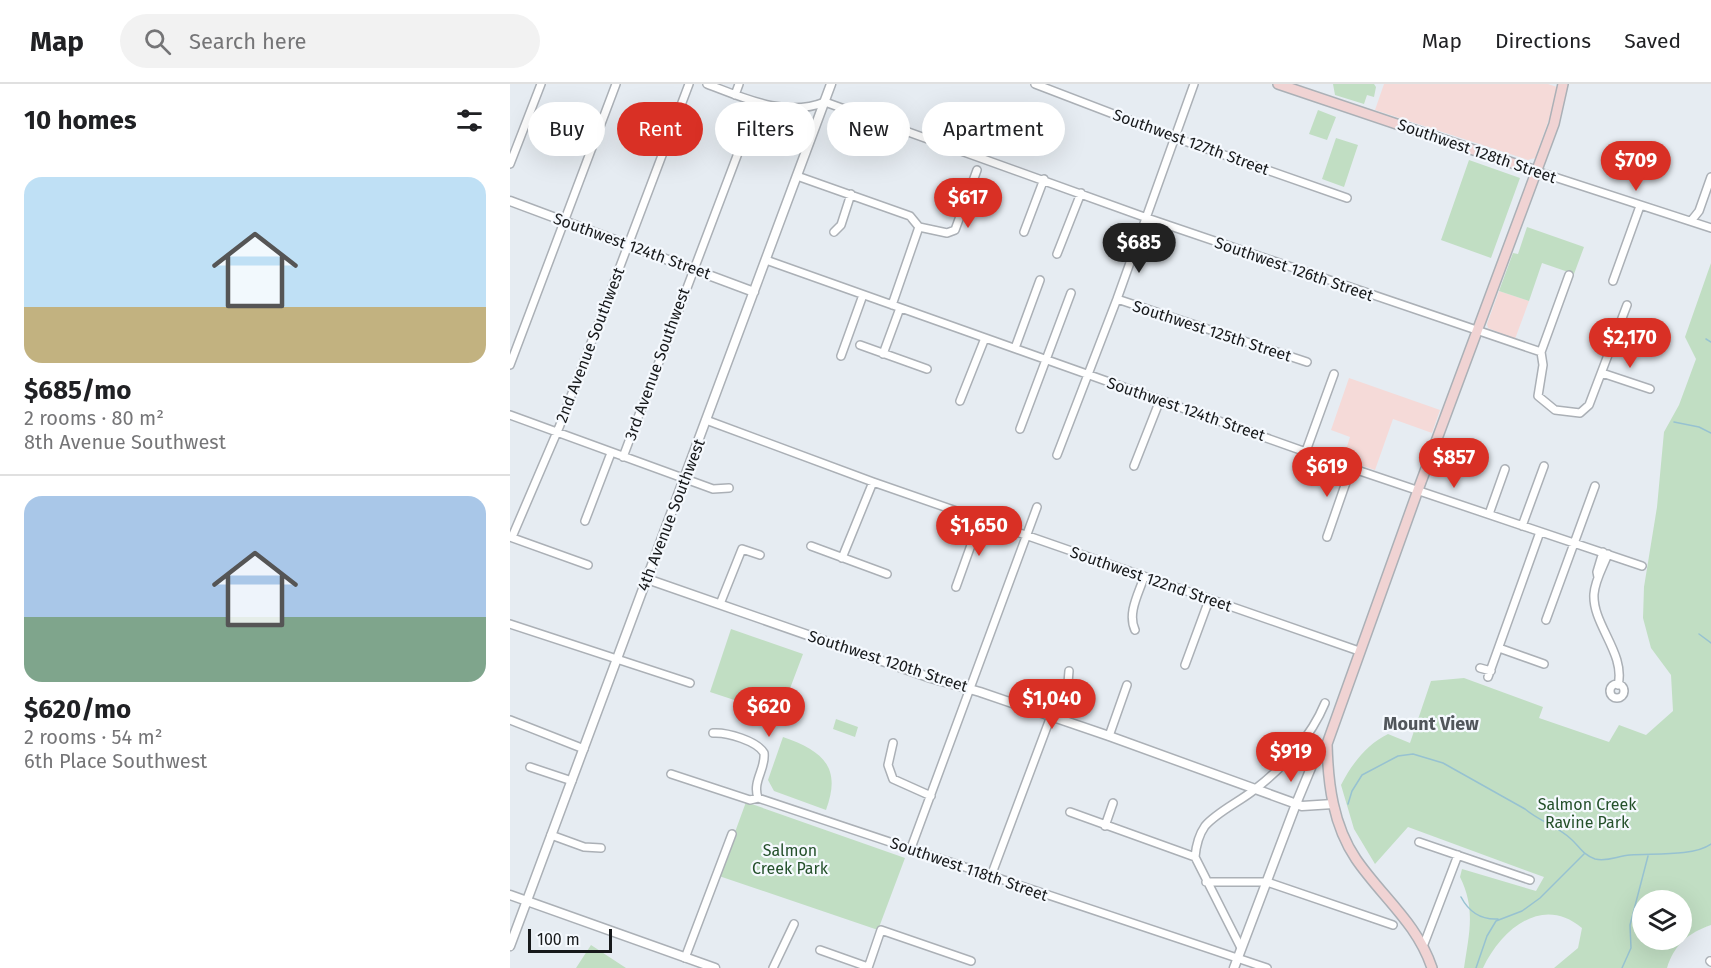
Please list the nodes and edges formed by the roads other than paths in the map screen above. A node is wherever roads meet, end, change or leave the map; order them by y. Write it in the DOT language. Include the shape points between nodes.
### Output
graph roads {
  1 [pos="541,84"];
  2 [pos="616,84"];
  3 [pos="689,84"];
  4 [pos="707,84"];
  5 [pos="739,84"];
  6 [pos="831,84"];
  7 [pos="1035,84"];
  8 [pos="1194,84"];
  9 [pos="1278,84"];
  10 [pos="1563,84"];
  11 [pos="735,95"];
  12 [pos="754,102"];
  13 [pos="825,102"];
  14 [pos="815,104"];
  15 [pos="1176,138"];
  16 [pos="737,156"];
  17 [pos="510,164"];
  18 [pos="977,170"];
  19 [pos="1536,171"];
  20 [pos="797,176"];
  21 [pos="1711,177"];
  22 [pos="1044,179"];
  23 [pos="1081,193"];
  24 [pos="851,194"];
  25 [pos="1347,198"];
  26 [pos="510,201"];
  27 [pos="1640,206"];
  28 [pos="1147,218"];
  29 [pos="564,221"];
  30 [pos="1691,221"];
  31 [pos="919,226"];
  32 [pos="1711,228"];
  33 [pos="834,232"];
  34 [pos="1024,232"];
  35 [pos="630,245"];
  36 [pos="1057,254"];
  37 [pos="766,260"];
  38 [pos="693,269"];
  39 [pos="1569,275"];
  40 [pos="1040,280"];
  41 [pos="1613,280"];
  42 [pos="754,292"];
  43 [pos="1071,293"];
  44 [pos="863,295"];
  45 [pos="1117,299"];
  46 [pos="1627,305"];
  47 [pos="896,307"];
  48 [pos="1476,331"];
  49 [pos="985,338"];
  50 [pos="860,345"];
  51 [pos="1015,348"];
  52 [pos="1540,352"];
  53 [pos="883,354"];
  54 [pos="841,356"];
  55 [pos="1047,360"];
  56 [pos="1307,362"];
  57 [pos="510,365"];
  58 [pos="927,369"];
  59 [pos="1602,373"];
  60 [pos="1088,374"];
  61 [pos="1334,374"];
  62 [pos="1650,389"];
  63 [pos="1160,400"];
  64 [pos="960,402"];
  65 [pos="510,415"];
  66 [pos="706,420"];
  67 [pos="1020,429"];
  68 [pos="556,432"];
  69 [pos="1306,451"];
  70 [pos="611,453"];
  71 [pos="1057,455"];
  72 [pos="623,457"];
  73 [pos="1134,466"];
  74 [pos="1544,466"];
  75 [pos="1351,468"];
  76 [pos="1505,469"];
  77 [pos="685,479"];
  78 [pos="873,482"];
  79 [pos="1596,486"];
  80 [pos="729,488"];
  81 [pos="1418,489"];
  82 [pos="1037,507"];
  83 [pos="1489,514"];
  84 [pos="980,520"];
  85 [pos="585,521"];
  86 [pos="1522,526"];
  87 [pos="1540,532"];
  88 [pos="1027,535"];
  89 [pos="511,537"];
  90 [pos="1327,537"];
  91 [pos="1575,542"];
  92 [pos="811,546"];
  93 [pos="1606,553"];
  94 [pos="760,555"];
  95 [pos="842,558"];
  96 [pos="588,565"];
  97 [pos="1642,566"];
  98 [pos="887,574"];
  99 [pos="1144,577"];
  100 [pos="647,579"];
  101 [pos="956,587"];
  102 [pos="1209,600"];
  103 [pos="720,604"];
  104 [pos="1546,620"];
  105 [pos="510,624"];
  106 [pos="1135,630"];
  107 [pos="1499,648"];
  108 [pos="1359,651"];
  109 [pos="617,660"];
  110 [pos="1544,664"];
  111 [pos="1185,665"];
  112 [pos="1480,668"];
  113 [pos="1069,671"];
  114 [pos="690,683"];
  115 [pos="1127,685"];
  116 [pos="1618,685"];
  117 [pos="970,689"];
  118 [pos="1325,703"];
  119 [pos="1051,716"];
  120 [pos="510,720"];
  121 [pos="713,733"];
  122 [pos="1109,736"];
  123 [pos="893,743"];
  124 [pos="1327,744"];
  125 [pos="584,749"];
  126 [pos="530,767"];
  127 [pos="671,774"];
  128 [pos="572,781"];
  129 [pos="1256,789"];
  130 [pos="931,796"];
  131 [pos="758,798"];
  132 [pos="1113,803"];
  133 [pos="1296,804"];
  134 [pos="1333,804"];
  135 [pos="1070,812"];
  136 [pos="1106,826"];
  137 [pos="732,834"];
  138 [pos="552,836"];
  139 [pos="1419,842"];
  140 [pos="601,848"];
  141 [pos="911,848"];
  142 [pos="1458,855"];
  143 [pos="1196,857"];
  144 [pos="991,876"];
  145 [pos="1530,880"];
  146 [pos="1206,882"];
  147 [pos="1267,882"];
  148 [pos="510,896"];
  149 [pos="526,901"];
  150 [pos="794,924"];
  151 [pos="1393,925"];
  152 [pos="1424,944"];
  153 [pos="510,946"];
  154 [pos="1241,948"];
  155 [pos="820,950"];
  156 [pos="685,958"];
  157 [pos="1238,958"];
  158 [pos="971,961"];
  159 [pos="868,967"];
  160 [pos="715,968"];
  161 [pos="773,968"];
  162 [pos="1234,968"];
  163 [pos="1267,968"];
  164 [pos="1432,968"];
  1 -- 17 [label="street"];
  2 -- 29 [label="street"];
  3 -- 35 [label="street, 2nd Avenue Southwest"];
  4 -- 11 [label="street, Southwest 126th Street"];
  5 -- 11 [label="street"];
  6 -- 13 [label="street, 4th Avenue Southwest"];
  7 -- 15 [label="street, Southwest 127th Street"];
  8 -- 15 [label="street"];
  9 -- 19 [label="main road, Southwest 128th Street"];
  10 -- 19 [label="main road" via="1554,124"];
  11 -- 12 [label="street, Southwest 126th Street"];
  13 -- 14 [label="street, Southwest 126th Street"];
  13 -- 20 [label="street, 4th Avenue Southwest"];
  13 -- 22 [label="street, Southwest 126th Street"];
  15 -- 25 [label="street, Southwest 127th Street"];
  15 -- 28 [label="street"];
  16 -- 38 [label="street, 3rd Avenue Southwest"];
  18 -- 31 [label="street" via="955,230 947,233"];
  19 -- 27 [label="street, Southwest 128th Street"];
  19 -- 48 [label="main road"];
  20 -- 24 [label="street"];
  20 -- 37 [label="street, 4th Avenue Southwest"];
  21 -- 30 [label="street" via="1699,211"];
  22 -- 23 [label="street, Southwest 126th Street"];
  22 -- 34 [label="street"];
  23 -- 28 [label="street, Southwest 126th Street"];
  23 -- 36 [label="street"];
  24 -- 31 [label="street" via="910,216"];
  24 -- 33 [label="street" via="841,225"];
  26 -- 29 [label="street, Southwest 124th Street"];
  27 -- 30 [label="street, Southwest 128th Street"];
  27 -- 41 [label="street"];
  28 -- 45 [label="street"];
  28 -- 48 [label="street, Southwest 126th Street"];
  29 -- 35 [label="street, Southwest 124th Street"];
  29 -- 57 [label="street"];
  30 -- 32 [label="street, Southwest 128th Street"];
  31 -- 47 [label="street"];
  35 -- 38 [label="street, Southwest 124th Street"];
  35 -- 68 [label="street, 2nd Avenue Southwest"];
  37 -- 42 [label="street, 4th Avenue Southwest"];
  37 -- 44 [label="street, Southwest 124th Street"];
  38 -- 42 [label="street, Southwest 124th Street"];
  38 -- 72 [label="street, 3rd Avenue Southwest"];
  39 -- 52 [label="street"];
  40 -- 51 [label="street"];
  42 -- 66 [label="street, 4th Avenue Southwest"];
  43 -- 55 [label="street"];
  44 -- 47 [label="street, Southwest 124th Street"];
  44 -- 54 [label="street"];
  45 -- 56 [label="street, Southwest 125th Street"];
  45 -- 60 [label="street"];
  46 -- 59 [label="street"];
  47 -- 49 [label="street, Southwest 124th Street"];
  47 -- 53 [label="street"];
  48 -- 52 [label="street, Southwest 126th Street"];
  48 -- 81 [label="main road"];
  49 -- 51 [label="street, Southwest 124th Street"];
  49 -- 64 [label="street"];
  50 -- 53 [label="street"];
  51 -- 55 [label="street, Southwest 124th Street"];
  52 -- 59 [label="street" via="1543,365 1538,396 1547,406 1561,412 1580,413 1586,409"];
  53 -- 58 [label="street"];
  55 -- 60 [label="street, Southwest 124th Street"];
  55 -- 67 [label="street"];
  59 -- 62 [label="street"];
  60 -- 63 [label="street, Southwest 124th Street"];
  60 -- 71 [label="street"];
  61 -- 69 [label="street"];
  63 -- 69 [label="street, Southwest 124th Street"];
  63 -- 73 [label="street"];
  65 -- 68 [label="street"];
  66 -- 77 [label="street, 4th Avenue Southwest"];
  66 -- 78 [label="street, Southwest 122nd Street"];
  68 -- 70 [label="street"];
  68 -- 89 [label="street, 2nd Avenue Southwest"];
  69 -- 75 [label="street, Southwest 124th Street"];
  70 -- 72 [label="street"];
  70 -- 85 [label="street, 3rd Avenue Southwest"];
  72 -- 77 [label="street"];
  74 -- 86 [label="street"];
  75 -- 81 [label="street, Southwest 124th Street"];
  75 -- 90 [label="street"];
  76 -- 83 [label="street"];
  77 -- 80 [label="street" via="713,489"];
  77 -- 100 [label="street, 4th Avenue Southwest"];
  78 -- 84 [label="street, Southwest 122nd Street"];
  78 -- 95 [label="street"];
  79 -- 91 [label="street"];
  81 -- 83 [label="street, Southwest 124th Street"];
  81 -- 108 [label="main road"];
  82 -- 88 [label="street"];
  83 -- 86 [label="street, Southwest 124th Street"];
  84 -- 88 [label="street, Southwest 122nd Street"];
  84 -- 101 [label="street"];
  86 -- 87 [label="street, Southwest 124th Street"];
  87 -- 91 [label="street, Southwest 124th Street"];
  87 -- 107 [label="street"];
  88 -- 99 [label="street, Southwest 122nd Street"];
  88 -- 117 [label="street"];
  89 -- 96 [label="street"];
  91 -- 93 [label="street, Southwest 124th Street"];
  91 -- 104 [label="street"];
  92 -- 95 [label="street"];
  93 -- 97 [label="street, Southwest 124th Street"];
  93 -- 116 [label="street" via="1593,595 1617,667"];
  94 -- 103 [label="street" via="742,549"];
  95 -- 98 [label="street"];
  99 -- 102 [label="street, Southwest 122nd Street"];
  99 -- 106 [label="street" via="1133,609"];
  100 -- 103 [label="street, Southwest 120th Street"];
  100 -- 109 [label="street, 4th Avenue Southwest"];
  102 -- 108 [label="street, Southwest 122nd Street"];
  102 -- 111 [label="street"];
  103 -- 117 [label="street, Southwest 120th Street"];
  105 -- 109 [label="street"];
  107 -- 110 [label="street"];
  107 -- 112 [label="street" via="1490,674"];
  108 -- 124 [label="main road"];
  109 -- 114 [label="street"];
  109 -- 125 [label="street, 4th Avenue Southwest"];
  113 -- 119 [label="street" via="1068,683"];
  115 -- 122 [label="street"];
  117 -- 119 [label="street, Southwest 120th Street"];
  117 -- 130 [label="street"];
  118 -- 129 [label="street" via="1295,750"];
  119 -- 122 [label="street, Southwest 120th Street"];
  119 -- 144 [label="street"];
  120 -- 125 [label="street"];
  121 -- 131 [label="street" via="761,748 765,759 755,788"];
  122 -- 129 [label="street, Southwest 120th Street"];
  123 -- 130 [label="street" via="888,765 893,780"];
  124 -- 133 [label="street" via="1313,763"];
  124 -- 134 [label="main road"];
  125 -- 128 [label="street, 4th Avenue Southwest"];
  126 -- 128 [label="street"];
  127 -- 131 [label="street, Southwest 118th Street" via="750,800"];
  128 -- 138 [label="street, 4th Avenue Southwest"];
  129 -- 133 [label="street, Southwest 120th Street"];
  129 -- 143 [label="street" via="1208,824 1197,841"];
  130 -- 141 [label="street"];
  131 -- 141 [label="street, Southwest 118th Street"];
  132 -- 136 [label="street"];
  133 -- 134 [label="street, Southwest 120th Street"];
  133 -- 147 [label="street"];
  134 -- 152 [label="main road" via="1356,858"];
  135 -- 136 [label="street"];
  136 -- 143 [label="street"];
  137 -- 156 [label="street"];
  138 -- 140 [label="street" via="584,847"];
  138 -- 149 [label="street, 4th Avenue Southwest"];
  139 -- 142 [label="street"];
  141 -- 144 [label="street, Southwest 118th Street"];
  142 -- 145 [label="street"];
  142 -- 152 [label="street"];
  143 -- 146 [label="street"];
  144 -- 157 [label="street, Southwest 118th Street"];
  146 -- 147 [label="street"];
  146 -- 154 [label="street"];
  147 -- 151 [label="street"];
  147 -- 154 [label="street"];
  148 -- 149 [label="street"];
  149 -- 153 [label="street, 4th Avenue Southwest"];
  149 -- 156 [label="street"];
  150 -- 161 [label="street"];
  152 -- 164 [label="main road"];
  154 -- 157 [label="street"];
  155 -- 159 [label="street"];
  156 -- 160 [label="street"];
  157 -- 162 [label="street"];
  157 -- 163 [label="street, Southwest 118th Street"];
  158 -- 159 [label="street" via="881,930"];
}
